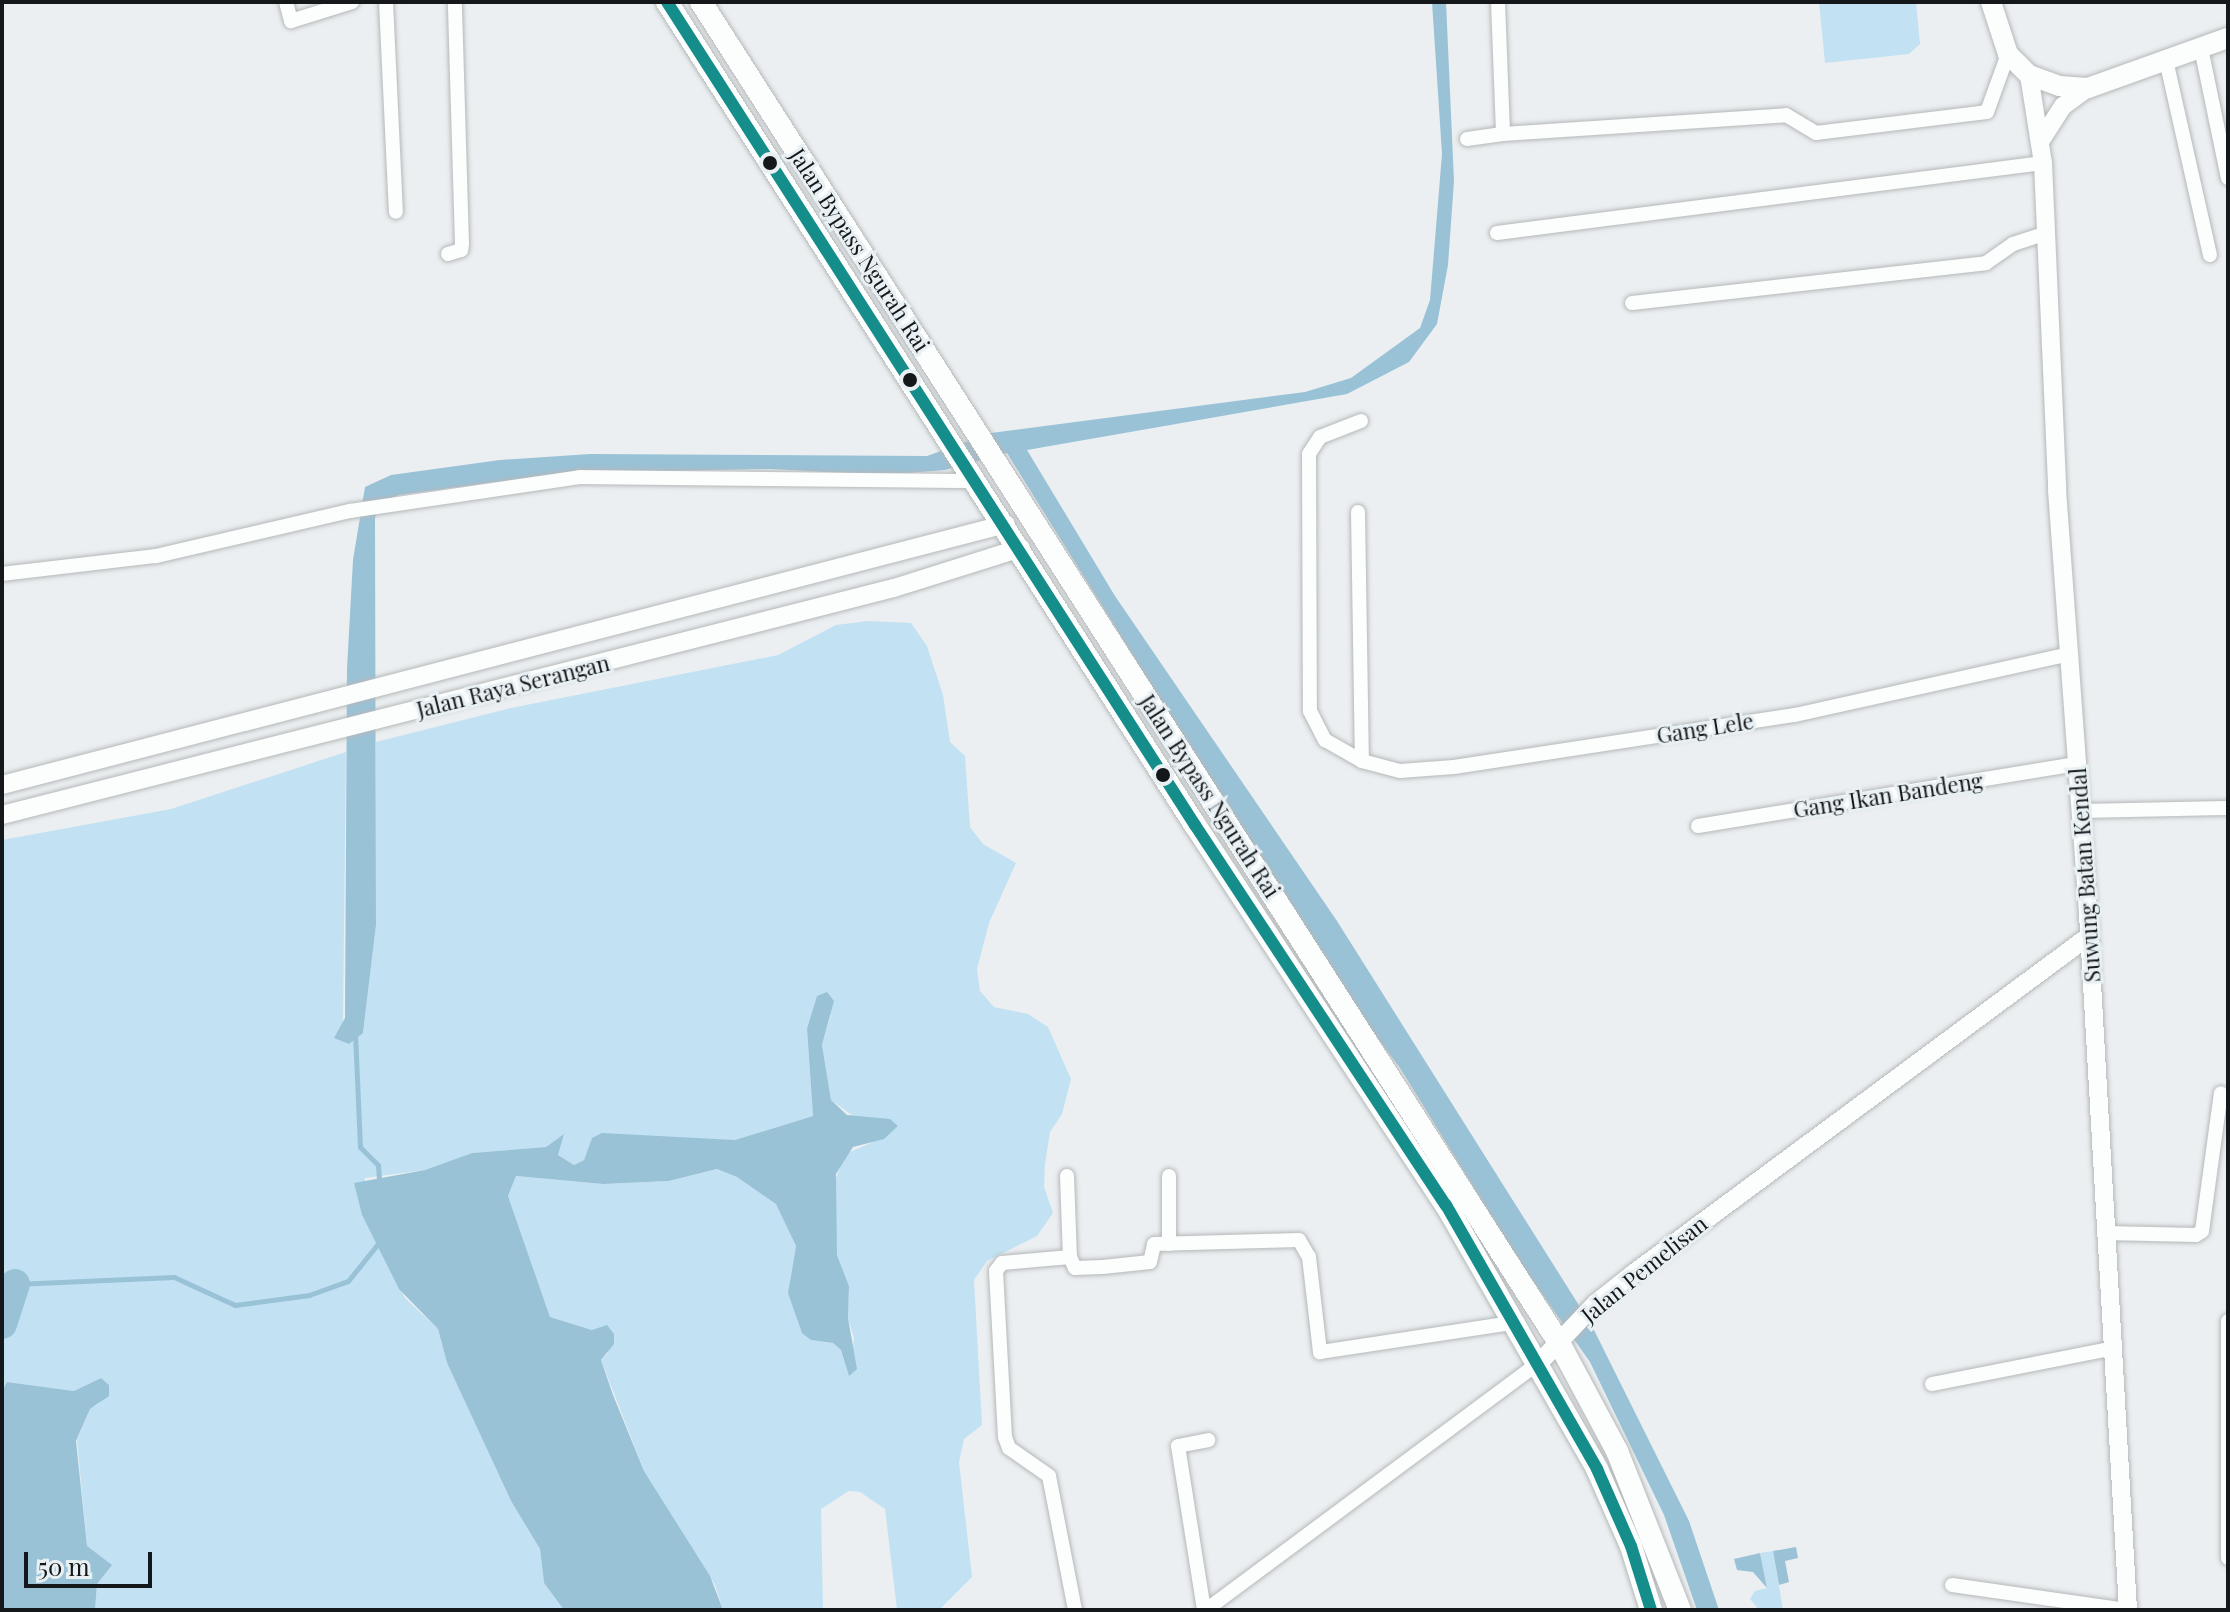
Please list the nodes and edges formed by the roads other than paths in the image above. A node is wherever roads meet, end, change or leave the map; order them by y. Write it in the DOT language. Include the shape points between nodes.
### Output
graph roads {
  1 [pos="286,2"];
  2 [pos="352,2"];
  3 [pos="386,2"];
  4 [pos="455,2"];
  5 [pos="667,2"];
  6 [pos="701,2"];
  7 [pos="1498,2"];
  8 [pos="1991,2"];
  9 [pos="2228,38"];
  10 [pos="2201,48"];
  11 [pos="2008,54"];
  12 [pos="2166,60"];
  13 [pos="2029,75"];
  14 [pos="2088,88"];
  15 [pos="1503,134"];
  16 [pos="1467,139"];
  17 [pos="2041,140"];
  18 [pos="2043,163"];
  19 [pos="2228,178"];
  20 [pos="396,212"];
  21 [pos="1497,233"];
  22 [pos="2043,234"];
  23 [pos="448,254"];
  24 [pos="2210,255"];
  25 [pos="1632,303"];
  26 [pos="1361,421"];
  27 [pos="975,477"];
  28 [pos="1358,512"];
  29 [pos="1006,524"];
  30 [pos="1021,548"];
  31 [pos="2,574"];
  32 [pos="2070,654"];
  33 [pos="1148,702"];
  34 [pos="1135,728"];
  35 [pos="1362,761"];
  36 [pos="2078,764"];
  37 [pos="2,785"];
  38 [pos="2228,808"];
  39 [pos="2081,811"];
  40 [pos="2,815"];
  41 [pos="1698,826"];
  42 [pos="2089,936"];
  43 [pos="2221,1093"];
  44 [pos="1067,1176"];
  45 [pos="1169,1176"];
  46 [pos="2104,1233"];
  47 [pos="1169,1244"];
  48 [pos="1070,1257"];
  49 [pos="2228,1321"];
  50 [pos="1518,1322"];
  51 [pos="1562,1338"];
  52 [pos="2114,1348"];
  53 [pos="1540,1362"];
  54 [pos="1932,1384"];
  55 [pos="1208,1440"];
  56 [pos="2228,1558"];
  57 [pos="1952,1585"];
  58 [pos="1075,1610"];
  59 [pos="1205,1610"];
  60 [pos="1651,1610"];
  61 [pos="1680,1610"];
  62 [pos="2128,1610"];
  1 -- 2 [label="street" via="291,21"];
  3 -- 20 [label="street"];
  4 -- 23 [label="street" via="462,244 461,250"];
  5 -- 27 [label="highway, Jalan Bypass Ngurah Rai"];
  6 -- 33 [label="highway, Jalan Bypass Ngurah Rai"];
  7 -- 15 [label="street"];
  8 -- 11 [label="main road"];
  9 -- 10 [label="main road"];
  10 -- 12 [label="main road"];
  10 -- 19 [label="street"];
  11 -- 13 [label="main road"];
  11 -- 15 [label="street" via="1987,112 1816,133 1786,115"];
  12 -- 14 [label="main road"];
  12 -- 24 [label="street"];
  13 -- 14 [label="main road" via="2059,86"];
  13 -- 17 [label="street, Suwung Batan Kendal"];
  14 -- 17 [label="street" via="2063,106"];
  15 -- 16 [label="street"];
  17 -- 18 [label="street, Suwung Batan Kendal"];
  18 -- 21 [label="street"];
  18 -- 22 [label="street, Suwung Batan Kendal"];
  22 -- 25 [label="street" via="2013,244 1986,263"];
  22 -- 32 [label="street, Suwung Batan Kendal"];
  26 -- 35 [label="street, Gang Lele" via="1320,437 1309,454 1310,711 1325,740"];
  27 -- 29 [label="highway, Jalan Bypass Ngurah Rai"];
  27 -- 31 [label="street" via="580,477 357,510 156,556"];
  28 -- 35 [label="street"];
  29 -- 30 [label="highway, Jalan Bypass Ngurah Rai"];
  29 -- 37 [label="street, Jalan Raya Serangan"];
  30 -- 34 [label="highway, Jalan Bypass Ngurah Rai"];
  30 -- 40 [label="street, Jalan Raya Serangan" via="894,588"];
  32 -- 35 [label="street, Gang Lele" via="1795,715 1454,767 1400,771"];
  32 -- 36 [label="street, Suwung Batan Kendal"];
  33 -- 34 [label="highway"];
  33 -- 51 [label="highway, Jalan Bypass Ngurah Rai"];
  34 -- 50 [label="highway, Jalan Bypass Ngurah Rai"];
  36 -- 39 [label="street, Suwung Batan Kendal"];
  36 -- 41 [label="street, Gang Ikan Bandeng"];
  38 -- 39 [label="street"];
  39 -- 42 [label="street, Suwung Batan Kendal"];
  42 -- 46 [label="street, Suwung Batan Kendal"];
  42 -- 51 [label="street, Jalan Pemelisan" via="1812,1136 1596,1303"];
  43 -- 46 [label="street" via="2202,1231"];
  44 -- 48 [label="street"];
  45 -- 47 [label="street"];
  46 -- 52 [label="street, Suwung Batan Kendal"];
  47 -- 48 [label="street" via="1152,1245 1148,1263 1079,1269"];
  47 -- 50 [label="street" via="1305,1244 1320,1352"];
  48 -- 58 [label="street" via="1002,1263 996,1271 1005,1437 1016,1454 1049,1476"];
  49 -- 56 [label="street"];
  50 -- 53 [label="highway, Jalan Bypass Ngurah Rai"];
  51 -- 53 [label="street, Jalan Pemelisan"];
  51 -- 61 [label="highway, Jalan Bypass Ngurah Rai" via="1617,1451"];
  52 -- 54 [label="street"];
  52 -- 62 [label="street, Suwung Batan Kendal"];
  53 -- 59 [label="street, Jalan Pemelisan"];
  53 -- 60 [label="highway, Jalan Bypass Ngurah Rai" via="1597,1469 1631,1546"];
  55 -- 59 [label="street" via="1178,1446"];
  57 -- 62 [label="street"];
}
